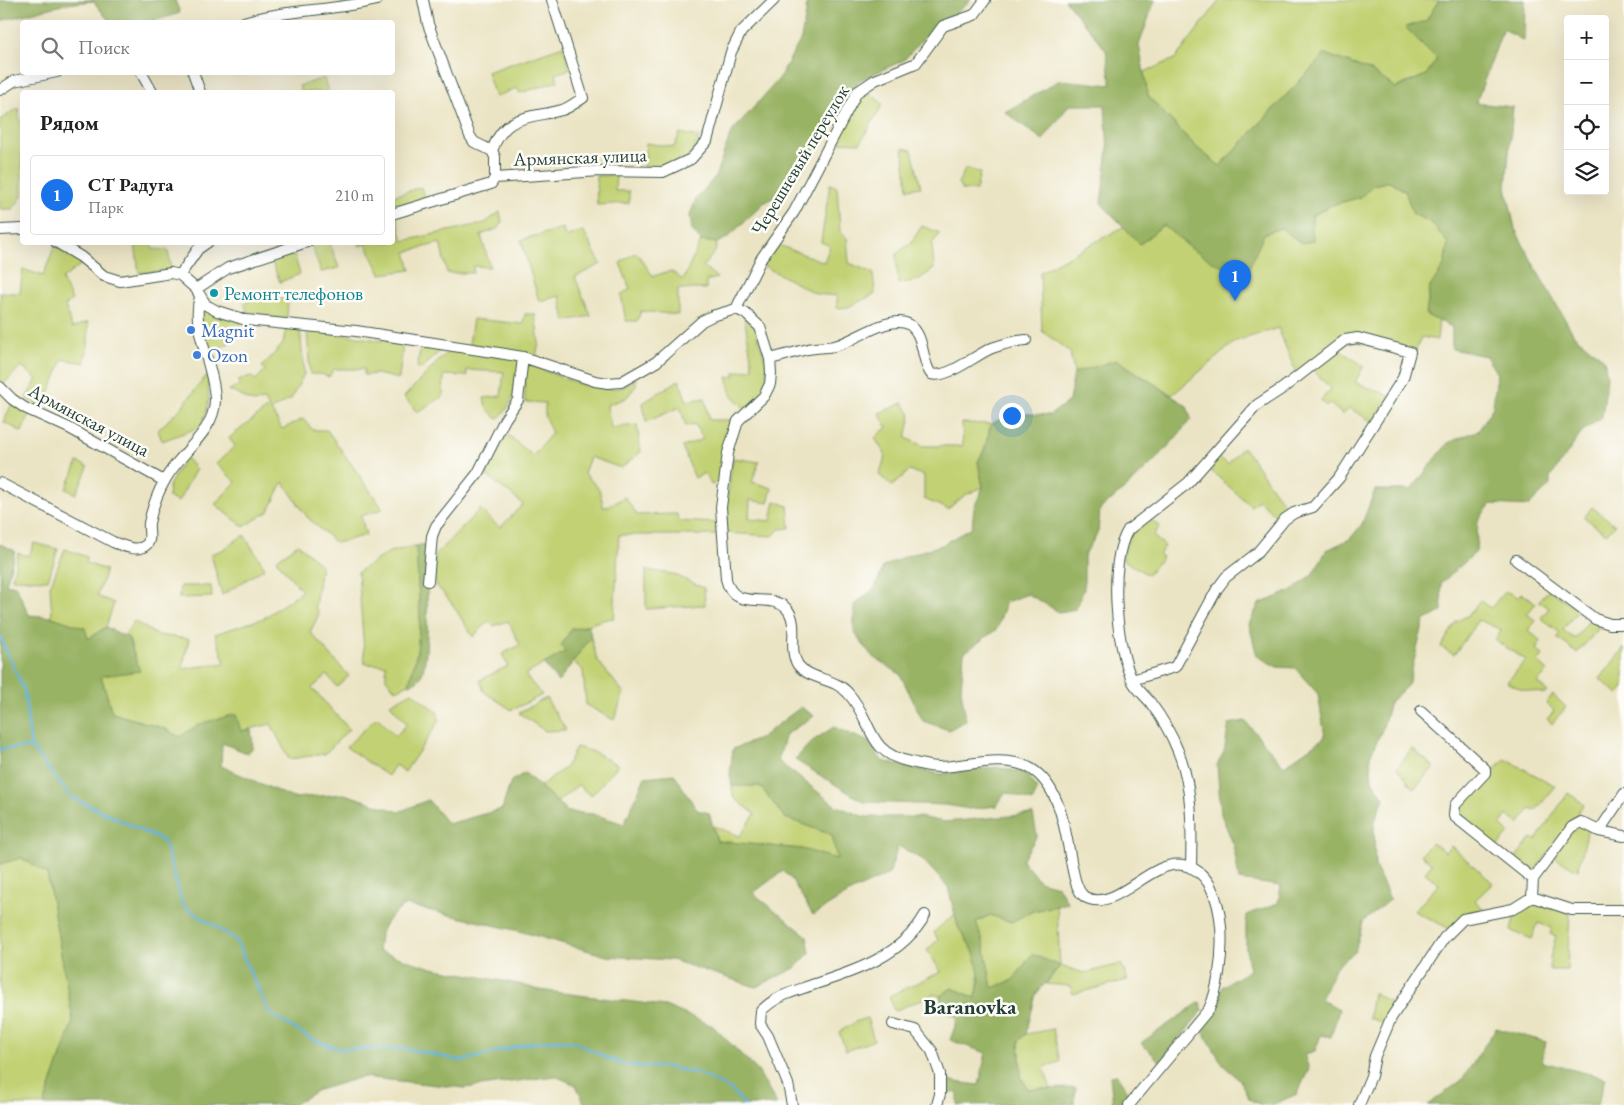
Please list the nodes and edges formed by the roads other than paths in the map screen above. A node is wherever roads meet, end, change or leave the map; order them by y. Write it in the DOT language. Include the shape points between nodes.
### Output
graph roads {
  1 [pos="377,0"];
  2 [pos="422,0"];
  3 [pos="552,0"];
  4 [pos="774,0"];
  5 [pos="985,0"];
  6 [pos="253,20"];
  7 [pos="43,75"];
  8 [pos="143,75"];
  9 [pos="194,75"];
  10 [pos="0,90"];
  11 [pos="151,90"];
  12 [pos="199,90"];
  13 [pos="492,151"];
  14 [pos="496,178"];
  15 [pos="395,213"];
  16 [pos="20,229"];
  17 [pos="0,230"];
  18 [pos="61,245"];
  19 [pos="204,245"];
  20 [pos="298,245"];
  21 [pos="180,275"];
  22 [pos="198,293"];
  23 [pos="736,309"];
  24 [pos="1026,340"];
  25 [pos="523,357"];
  26 [pos="770,359"];
  27 [pos="0,387"];
  28 [pos="164,480"];
  29 [pos="0,483"];
  30 [pos="1516,560"];
  31 [pos="428,581"];
  32 [pos="1624,624"];
  33 [pos="1132,680"];
  34 [pos="1421,712"];
  35 [pos="1624,794"];
  36 [pos="1599,831"];
  37 [pos="1624,836"];
  38 [pos="1191,868"];
  39 [pos="1533,879"];
  40 [pos="1532,896"];
  41 [pos="1624,910"];
  42 [pos="925,915"];
  43 [pos="894,1024"];
  44 [pos="792,1105"];
  45 [pos="937,1105"];
  46 [pos="1130,1105"];
  47 [pos="1359,1105"];
  1 -- 6 [label="street"];
  2 -- 13 [label="street" via="470,136 474,142"];
  3 -- 13 [label="street" via="582,98 564,110 513,122 502,129"];
  4 -- 14 [label="street, Армянская улица" via="741,32 731,52 707,141 684,163 663,172 600,171"];
  5 -- 23 [label="street, Черешневый переулок" via="974,15 943,26 916,63 875,80 857,92 794,212 761,259"];
  7 -- 10 [label="street" via="14,81"];
  8 -- 11 [label="street"];
  9 -- 12 [label="street"];
  13 -- 14 [label="street"];
  14 -- 15 [label="street, Армянская улица" via="491,184"];
  16 -- 17 [label="street"];
  18 -- 21 [label="street" via="104,276 120,281 171,273"];
  19 -- 21 [label="street"];
  20 -- 22 [label="street" via="228,268"];
  21 -- 22 [label="street"];
  22 -- 25 [label="street" via="206,305 216,311 246,320 356,331"];
  22 -- 28 [label="street" via="198,318 213,376 215,402 205,430"];
  23 -- 25 [label="street" via="702,321 656,362 621,382 595,381"];
  23 -- 26 [label="street" via="760,327"];
  24 -- 26 [label="street" via="991,348 936,376 928,370 922,346 912,326 902,321 884,325 837,346"];
  25 -- 31 [label="street" via="518,400 478,473 436,526 432,536"];
  26 -- 38 [label="street" via="770,384 764,396 738,421 728,453 721,507 726,579 730,590 740,598 769,601 785,607 792,618 798,664 810,674 835,683 849,694 886,754 938,767 1006,762 1026,766 1045,782 1057,803 1078,891 1083,896 1101,900 1170,866"];
  27 -- 28 [label="street, Армянская улица" via="25,408"];
  28 -- 29 [label="street" via="148,524 149,540 138,548 113,542"];
  30 -- 32 [label="street" via="1595,619"];
  33 -- 33 [label="street" via="1117,620 1116,566 1121,541 1128,530 1188,483 1257,405 1345,340 1358,338 1410,352 1402,378 1339,478 1313,507 1286,519 1257,553 1226,577 1175,666"];
  33 -- 38 [label="street" via="1164,721 1184,770 1192,832"];
  34 -- 39 [label="street" via="1485,769 1485,773 1455,805 1454,816"];
  35 -- 36 [label="street"];
  36 -- 37 [label="street"];
  36 -- 39 [label="street" via="1577,823"];
  38 -- 46 [label="street" via="1205,882 1219,909 1222,939 1216,993 1209,1009"];
  39 -- 40 [label="street"];
  40 -- 41 [label="street" via="1572,910"];
  40 -- 47 [label="street" via="1513,909 1463,919 1444,938 1391,1018"];
  42 -- 44 [label="street" via="918,929 890,952 868,965 774,999 761,1012 760,1024 788,1084"];
  43 -- 45 [label="street" via="915,1030 932,1052 940,1074"];
}
